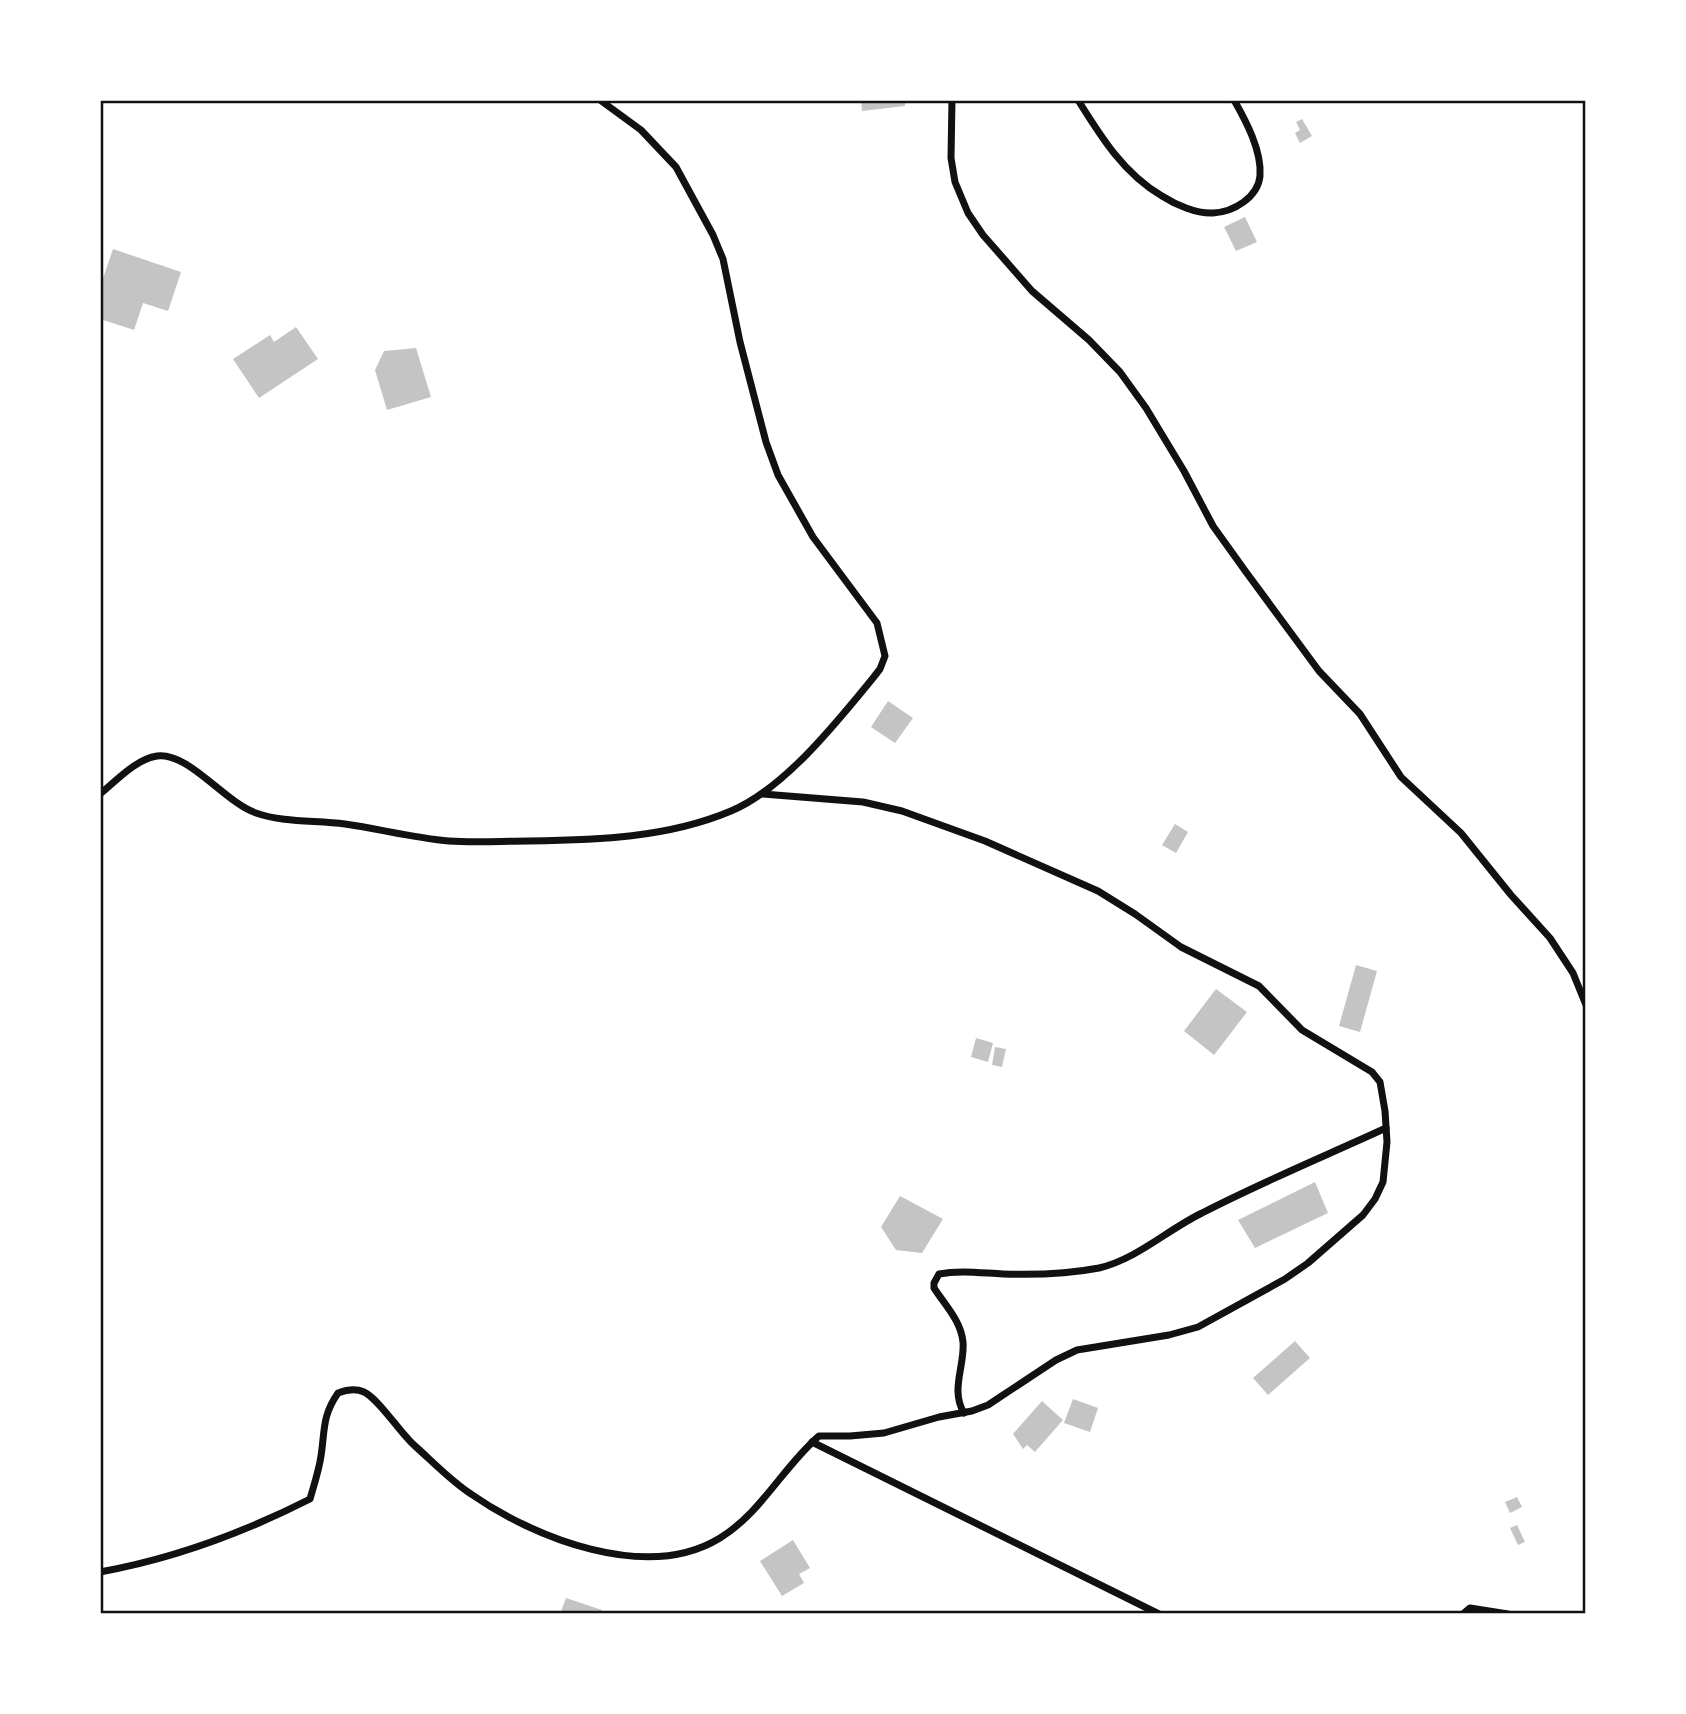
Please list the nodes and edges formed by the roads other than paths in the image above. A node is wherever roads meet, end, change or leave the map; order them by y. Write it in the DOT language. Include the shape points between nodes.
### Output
graph roads {
  1 [pos="600,100"];
  2 [pos="952,100"];
  3 [pos="1078,100"];
  4 [pos="1234,100"];
  5 [pos="100,793"];
  6 [pos="763,794"];
  7 [pos="1586,1005"];
  8 [pos="1386,1128"];
  9 [pos="964,1413"];
  10 [pos="812,1442"];
  11 [pos="100,1572"];
  12 [pos="1159,1614"];
  13 [pos="1463,1614"];
  14 [pos="1508,1614"];
  1 -- 6 [label="street" via="658,147 688,187 723,259 740,342 778,475 813,537 877,623 884,645 885,656 873,678 817,743"];
  2 -- 7 [label="street" via="951,158 956,182 983,235 1032,291 1120,372 1246,572 1319,671 1360,715 1401,777 1461,833 1550,938 1573,973"];
  3 -- 4 [label="street" via="1110,149 1136,176 1177,204 1213,213 1244,202 1254,194 1260,177 1254,143"];
  5 -- 6 [label="street" via="140,763 157,756 174,758 228,799 255,813 450,841 615,839 695,823"];
  6 -- 8 [label="street" via="863,802 902,811 985,841 1098,891 1181,947 1259,986 1302,1030 1371,1072 1380,1082"];
  8 -- 9 [label="street" via="1383,1182 1375,1199 1308,1263 1198,1327 1077,1350 989,1405"];
  8 -- 9 [label="street" via="1206,1210 1120,1261 1063,1272 939,1274 934,1288 959,1324 963,1341 957,1402"];
  9 -- 10 [label="street" via="884,1433 819,1436"];
  10 -- 11 [label="street" via="744,1520 719,1539 693,1551 669,1555 610,1554 573,1545 508,1517 468,1493 373,1400 363,1392 349,1390 338,1393 326,1413 310,1499 211,1542"];
  10 -- 12 [label="street"];
  13 -- 14 [label="street" via="1470,1608"];
}
